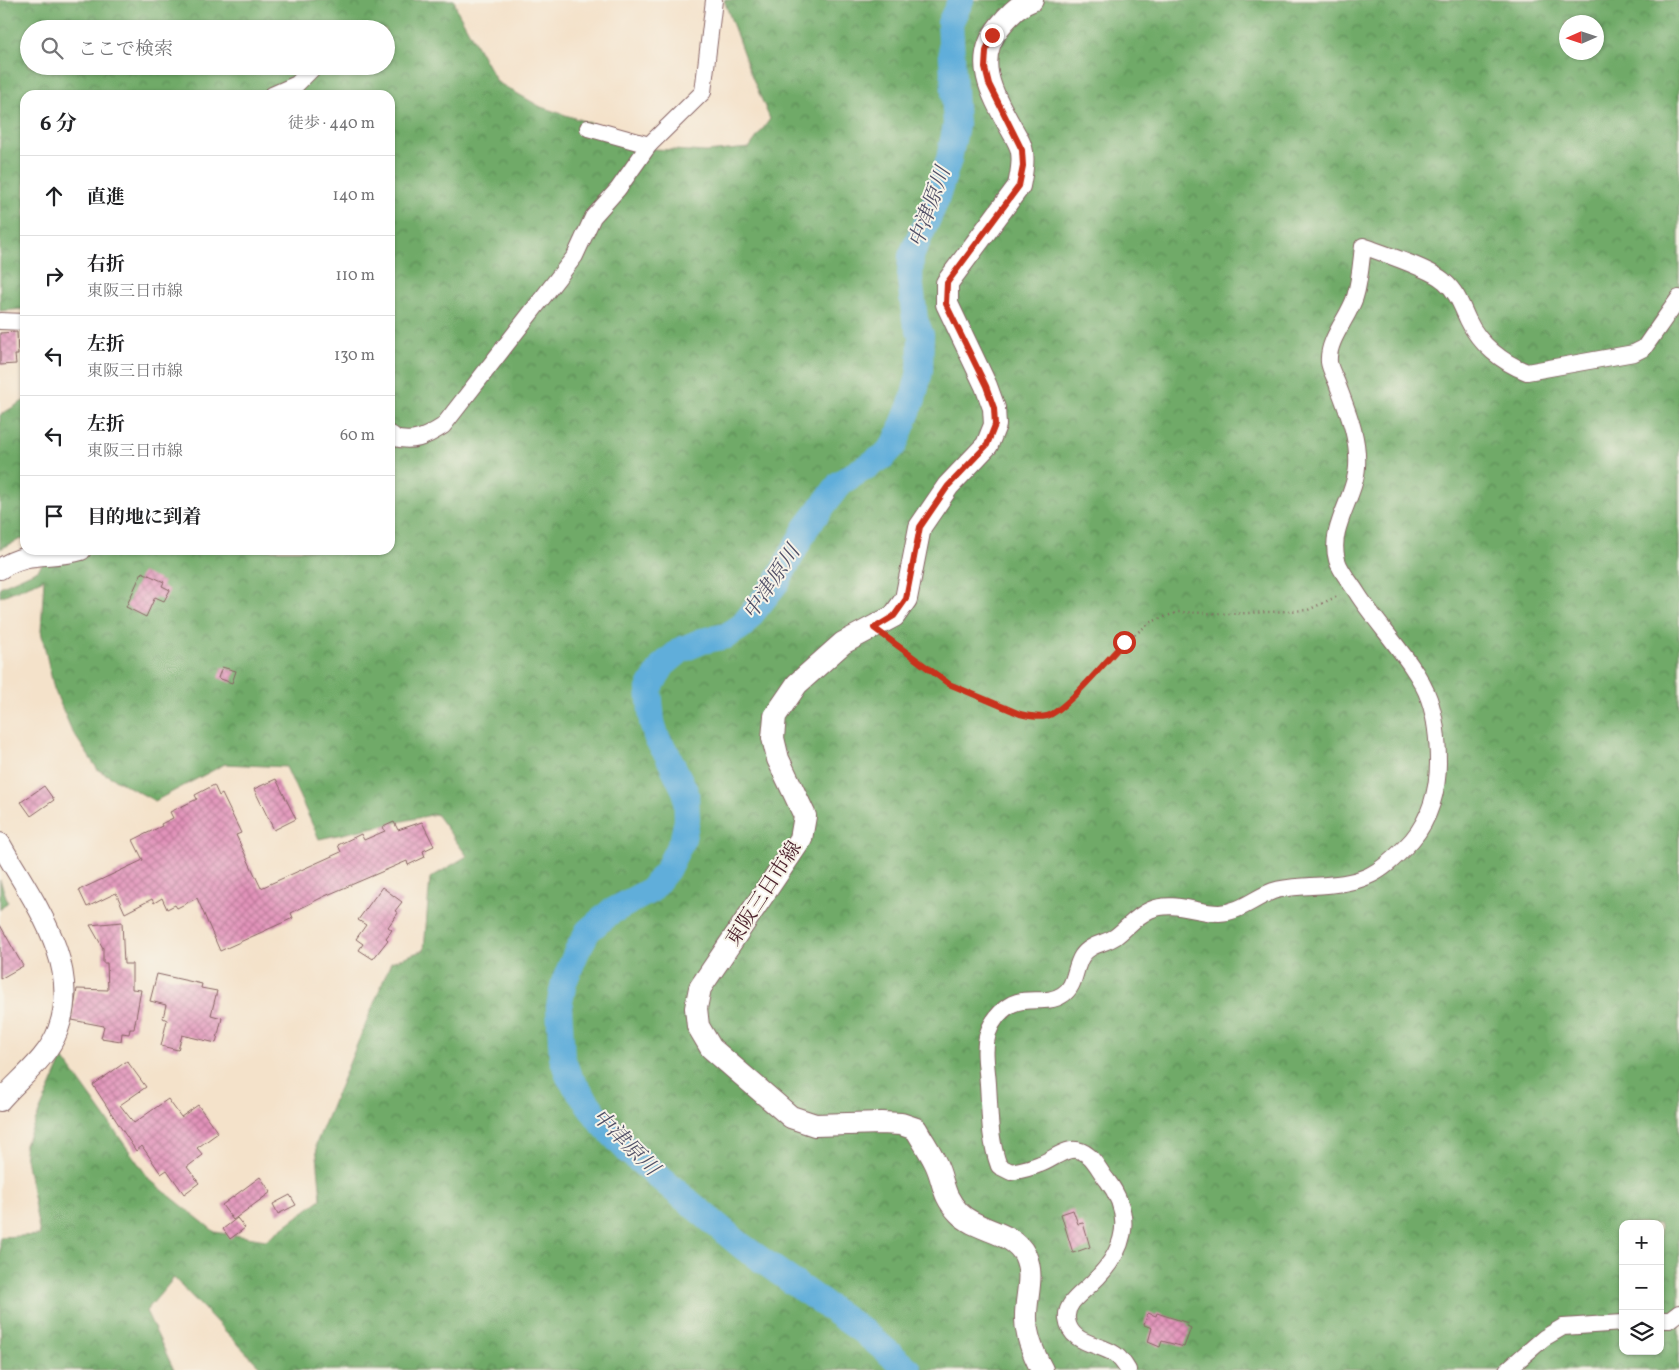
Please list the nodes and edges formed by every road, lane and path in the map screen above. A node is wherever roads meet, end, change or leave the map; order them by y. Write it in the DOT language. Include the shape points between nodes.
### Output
graph roads {
  1 [pos="714,0"];
  2 [pos="1032,0"];
  3 [pos="306,75"];
  4 [pos="283,90"];
  5 [pos="588,128"];
  6 [pos="649,145"];
  7 [pos="1679,298"];
  8 [pos="0,321"];
  9 [pos="20,322"];
  10 [pos="395,438"];
  11 [pos="40,555"];
  12 [pos="0,570"];
  13 [pos="1355,589"];
  14 [pos="874,628"];
  15 [pos="0,843"];
  16 [pos="0,1101"];
  17 [pos="1679,1313"];
  18 [pos="1664,1320"];
  19 [pos="1619,1323"];
  20 [pos="1042,1370"];
  21 [pos="1128,1370"];
  22 [pos="1507,1370"];
  1 -- 6 [label="street" via="703,92"];
  2 -- 14 [label="main road, 東阪三日市線" via="1009,15 992,35 985,68 994,98 1022,150 1019,186 947,283 946,304 986,386 994,408 995,425 987,445 948,486 920,527 906,599 894,616"];
  3 -- 4 [label="street" via="297,84"];
  5 -- 6 [label="street"];
  6 -- 10 [label="street" via="618,189 593,217 575,256 443,426 419,439 404,441"];
  7 -- 13 [label="street" via="1644,348 1634,353 1527,372 1512,366 1476,334 1467,320 1461,300 1443,280 1363,246 1357,292 1333,345 1329,362 1351,419 1357,447 1354,485 1340,521 1336,551 1337,562"];
  8 -- 9 [label="street"];
  11 -- 12 [label="street" via="12,561"];
  13 -- 14 [label="path" via="1308,610 1232,614 1178,612 1151,622 1124,642 1050,716 1020,714 949,684"];
  13 -- 21 [label="street" via="1370,614 1419,677 1429,698 1435,726 1438,780 1426,819 1413,839 1377,872 1347,884 1272,892 1230,912 1196,912 1180,906 1153,908 1115,936 1092,946 1082,956 1070,988 1061,997 1012,1004 996,1017 989,1032 985,1048 989,1124 999,1166 1011,1172 1043,1164 1057,1153 1080,1152 1089,1156 1116,1191 1122,1205 1123,1236 1115,1256 1094,1282 1073,1300 1066,1317 1075,1336 1087,1344 1116,1354"];
  14 -- 20 [label="main road, 東阪三日市線" via="844,643 804,678 775,716 773,738 778,758 805,816 801,839 700,988 696,1008 698,1026 711,1048 791,1117 815,1125 881,1123 916,1129 936,1163 945,1197 960,1215 1012,1240 1025,1255 1030,1275 1026,1320 1032,1352"];
  15 -- 16 [label="street" via="51,935 65,982 58,1031 46,1051"];
  17 -- 18 [label="street" via="1670,1320"];
  19 -- 22 [label="street" via="1563,1327 1544,1338"];
}
